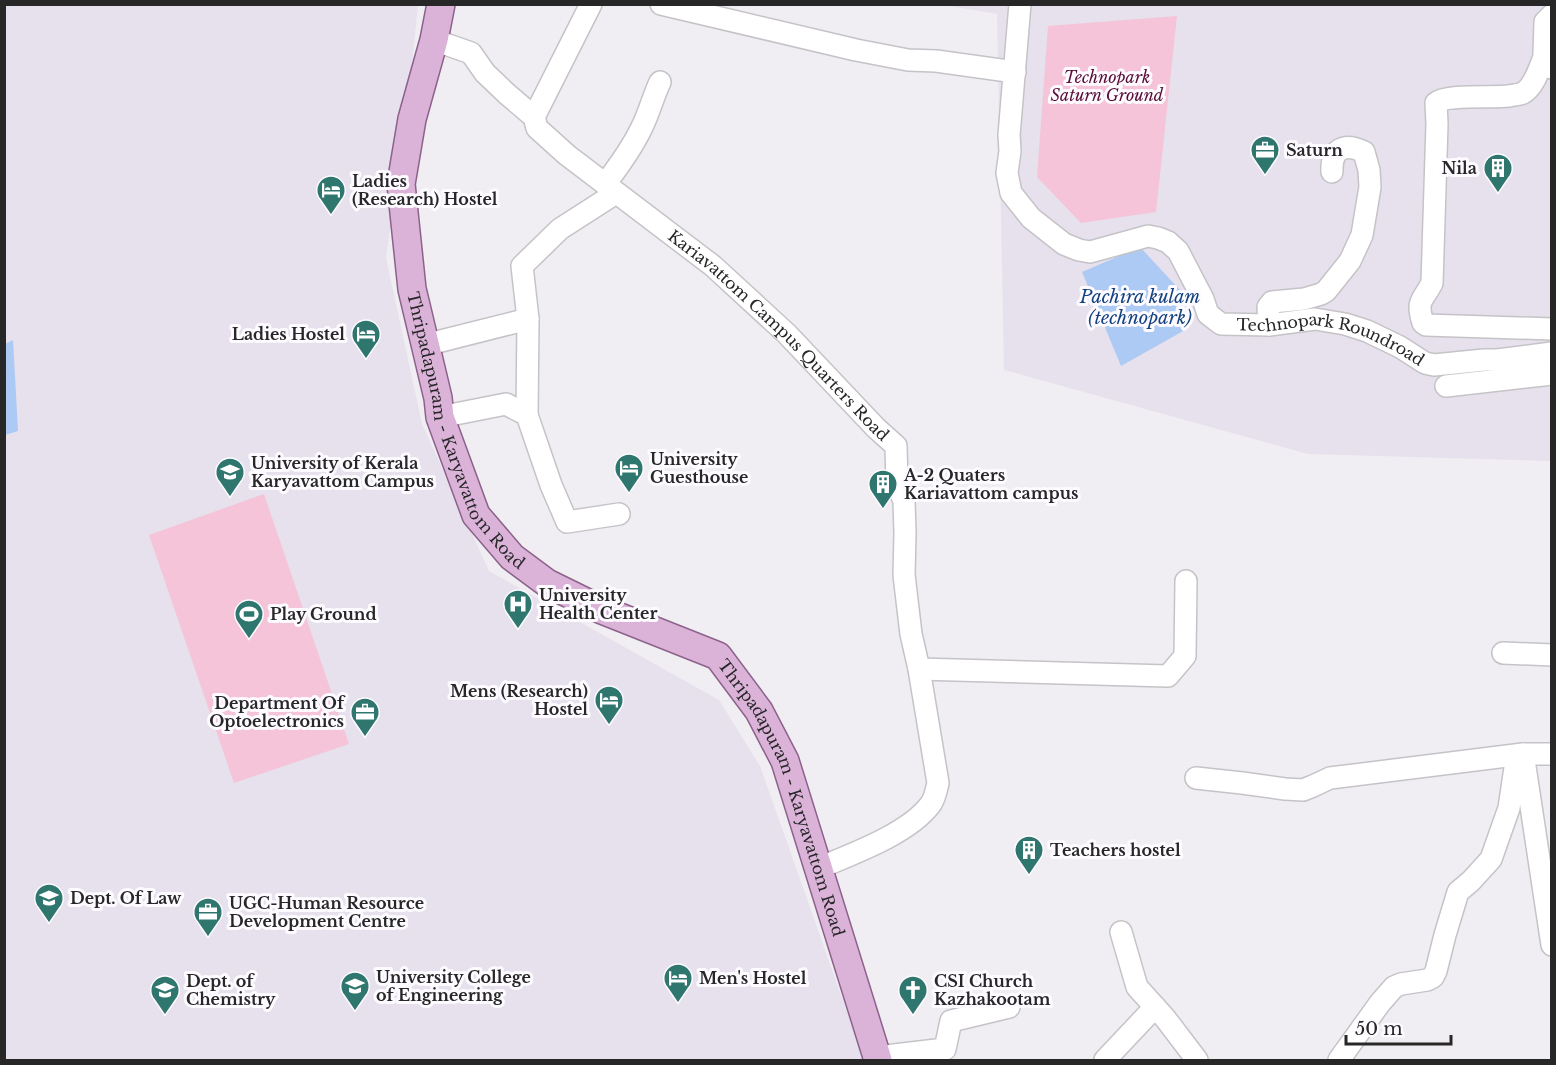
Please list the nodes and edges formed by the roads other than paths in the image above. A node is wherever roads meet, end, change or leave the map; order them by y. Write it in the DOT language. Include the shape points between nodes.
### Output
graph roads {
  1 [pos="441,4"];
  2 [pos="591,4"];
  3 [pos="661,4"];
  4 [pos="1020,4"];
  5 [pos="1551,15"];
  6 [pos="434,39"];
  7 [pos="1548,63"];
  8 [pos="1015,72"];
  9 [pos="660,82"];
  10 [pos="534,117"];
  11 [pos="1332,172"];
  12 [pos="610,189"];
  13 [pos="528,319"];
  14 [pos="1269,326"];
  15 [pos="1551,329"];
  16 [pos="425,345"];
  17 [pos="1551,353"];
  18 [pos="1551,374"];
  19 [pos="1446,386"];
  20 [pos="527,415"];
  21 [pos="440,417"];
  22 [pos="619,514"];
  23 [pos="1186,581"];
  24 [pos="1503,653"];
  25 [pos="1551,655"];
  26 [pos="919,669"];
  27 [pos="1523,754"];
  28 [pos="1551,754"];
  29 [pos="1196,778"];
  30 [pos="819,868"];
  31 [pos="1550,921"];
  32 [pos="1121,932"];
  33 [pos="1551,945"];
  34 [pos="1009,1007"];
  35 [pos="1155,1007"];
  36 [pos="878,1059"];
  37 [pos="1105,1060"];
  38 [pos="1197,1060"];
  39 [pos="1214,1060"];
  40 [pos="1339,1060"];
  1 -- 6 [label="main road, Thripadapuram - Karyavattom Road"];
  2 -- 10 [label="street"];
  3 -- 8 [label="street" via="908,60"];
  4 -- 8 [label="street, Technopark Roundroad"];
  5 -- 7 [label="street" via="1545,22"];
  6 -- 10 [label="street, Kariavattom Campus Quarters Road" via="471,53 486,73"];
  6 -- 16 [label="main road, Thripadapuram - Karyavattom Road" via="412,119 400,184 412,289"];
  7 -- 15 [label="street" via="1522,94 1453,98 1436,104 1432,283 1419,307 1426,325"];
  8 -- 14 [label="street, Technopark Roundroad" via="1007,173 1011,193 1031,218 1064,244 1090,252 1148,236 1168,242 1178,250 1208,314 1221,324"];
  9 -- 12 [label="street"];
  10 -- 12 [label="street, Kariavattom Campus Quarters Road" via="537,128"];
  11 -- 14 [label="street" via="1332,160 1343,148 1364,152 1370,187 1362,235 1350,261 1326,291 1304,299 1272,302 1268,307"];
  12 -- 13 [label="street" via="522,266"];
  12 -- 26 [label="street, Kariavattom Campus Quarters Road" via="714,266 896,446 897,484 904,501 904,575"];
  13 -- 16 [label="street"];
  13 -- 20 [label="street"];
  14 -- 17 [label="street, Technopark Roundroad" via="1315,319 1345,324 1434,365"];
  16 -- 21 [label="main road, Thripadapuram - Karyavattom Road"];
  18 -- 19 [label="street"];
  20 -- 21 [label="street" via="506,404"];
  20 -- 22 [label="street" via="567,522"];
  21 -- 30 [label="main road, Thripadapuram - Karyavattom Road" via="476,515 512,557 547,583 602,610 718,656 759,711 784,761"];
  23 -- 26 [label="street" via="1185,656 1168,676"];
  24 -- 25 [label="street"];
  26 -- 30 [label="street, Kariavattom Campus Quarters Road" via="938,783 935,797 912,822 887,838"];
  27 -- 28 [label="street"];
  27 -- 29 [label="street" via="1330,778 1303,790"];
  27 -- 31 [label="street"];
  27 -- 40 [label="street" via="1516,761 1509,808 1491,859 1458,892 1433,976 1394,987"];
  30 -- 36 [label="main road, Thripadapuram - Karyavattom Road"];
  31 -- 33 [label="street"];
  32 -- 35 [label="street" via="1137,987"];
  34 -- 36 [label="street" via="951,1021 945,1049"];
  35 -- 37 [label="street"];
  35 -- 38 [label="street"];
  38 -- 39 [label="street"];
}
